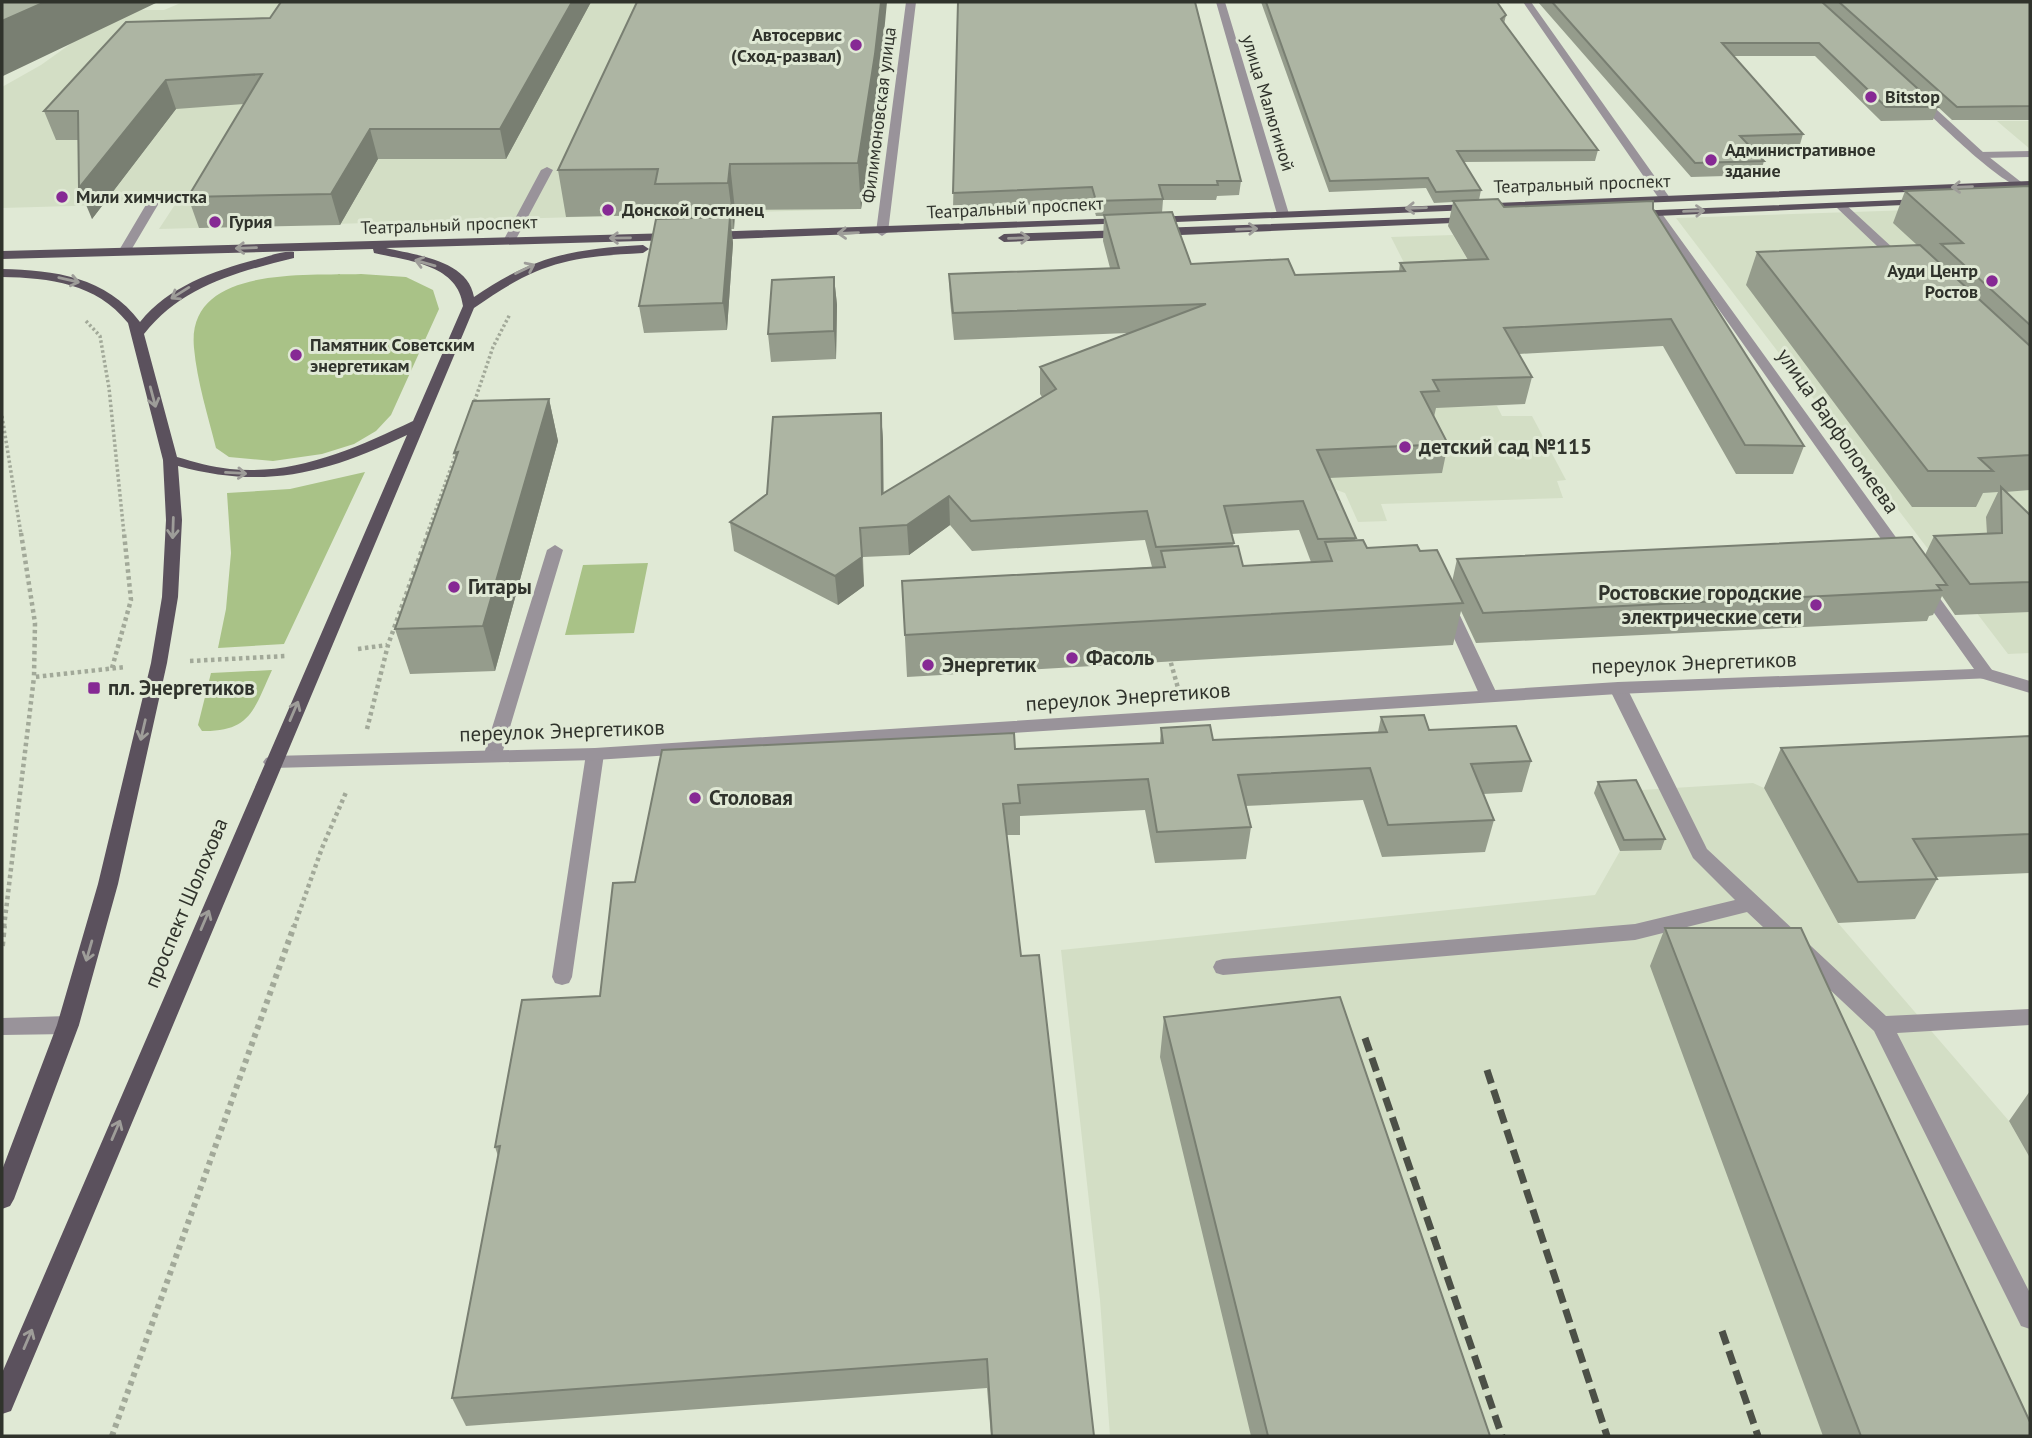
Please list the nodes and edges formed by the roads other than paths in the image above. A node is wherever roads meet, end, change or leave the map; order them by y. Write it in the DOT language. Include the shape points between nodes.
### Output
graph roads {
  1 [pos="911,2"];
  2 [pos="1220,2"];
  3 [pos="1527,2"];
  4 [pos="1911,92"];
  5 [pos="2030,154"];
  6 [pos="1980,155"];
  7 [pos="548,170"];
  8 [pos="2017,184"];
  9 [pos="2030,184"];
  10 [pos="2030,197"];
  11 [pos="1664,198"];
  12 [pos="153,203"];
  13 [pos="1840,205"];
  14 [pos="1656,213"];
  15 [pos="1283,214"];
  16 [pos="1616,214"];
  17 [pos="1561,216"];
  18 [pos="881,238"];
  19 [pos="978,240"];
  20 [pos="509,241"];
  21 [pos="894,243"];
  22 [pos="344,246"];
  23 [pos="805,246"];
  24 [pos="124,251"];
  25 [pos="2,255"];
  26 [pos="2,273"];
  27 [pos="1912,273"];
  28 [pos="469,306"];
  29 [pos="136,335"];
  30 [pos="418,424"];
  31 [pos="170,460"];
  32 [pos="555,550"];
  33 [pos="1441,592"];
  34 [pos="1986,674"];
  35 [pos="2030,687"];
  36 [pos="1618,688"];
  37 [pos="1489,696"];
  38 [pos="595,754"];
  39 [pos="492,757"];
  40 [pos="272,762"];
  41 [pos="1751,904"];
  42 [pos="1223,967"];
  43 [pos="562,977"];
  44 [pos="2030,1017"];
  45 [pos="68,1025"];
  46 [pos="1882,1025"];
  47 [pos="2,1027"];
  48 [pos="2,1199"];
  49 [pos="2030,1318"];
  50 [pos="2,1402"];
  1 -- 18 [label="street, Филимоновская улица"];
  2 -- 15 [label="street, улица Малюгиной"];
  3 -- 11 [label="street"];
  4 -- 6 [label="street"];
  5 -- 6 [label="street"];
  6 -- 8 [label="street"];
  7 -- 20 [label="street"];
  8 -- 9 [label="main road, Театральный проспект"];
  8 -- 11 [label="main road, Театральный проспект, one-way"];
  10 -- 13 [label="main road, Театральный проспект"];
  11 -- 15 [label="main road, Театральный проспект, one-way"];
  12 -- 24 [label="street"];
  14 -- 13 [label="main road, Театральный проспект, one-way"];
  13 -- 27 [label="street"];
  14 -- 16 [label="main road, Театральный проспект"];
  14 -- 34 [label="street, улица Варфоломеева" via="1890,550"];
  15 -- 18 [label="main road, Театральный проспект"];
  19 -- 17 [label="main road, Театральный проспект, one-way"];
  18 -- 21 [label="main road, Театральный проспект"];
  18 -- 23 [label="main road, Театральный проспект, one-way" via="698,242"];
  20 -- 22 [label="main road, Театральный проспект"];
  28 -- 20 [label="main road, Театральный проспект, one-way" via="509,277 550,258 684,242"];
  22 -- 24 [label="main road, Театральный проспект, one-way"];
  28 -- 22 [label="main road, one-way" via="467,290 450,272 421,261"];
  22 -- 29 [label="main road, one-way" via="272,259 206,279 156,310"];
  24 -- 25 [label="main road, Театральный проспект"];
  26 -- 29 [label="main road, one-way" via="42,275 93,287 126,310"];
  28 -- 30 [label="main road, проспект Шолохова"];
  29 -- 31 [label="main road, one-way"];
  31 -- 30 [label="main road, one-way" via="234,474 272,472 366,450"];
  40 -- 30 [label="main road, проспект Шолохова, one-way"];
  31 -- 45 [label="main road, one-way" via="174,520 170,597 159,663 108,884"];
  32 -- 39 [label="street"];
  33 -- 37 [label="street"];
  34 -- 35 [label="street, переулок Энергетиков"];
  34 -- 36 [label="street, переулок Энергетиков"];
  36 -- 37 [label="street, переулок Энергетиков"];
  36 -- 41 [label="street" via="1700,853"];
  37 -- 38 [label="street, переулок Энергетиков"];
  38 -- 39 [label="street, переулок Энергетиков"];
  38 -- 43 [label="street"];
  39 -- 40 [label="street, переулок Энергетиков"];
  50 -- 40 [label="main road, проспект Шолохова, one-way"];
  41 -- 42 [label="street" via="1635,932"];
  41 -- 46 [label="street"];
  44 -- 46 [label="street"];
  45 -- 47 [label="street"];
  45 -- 48 [label="main road"];
  46 -- 49 [label="street"];
}
